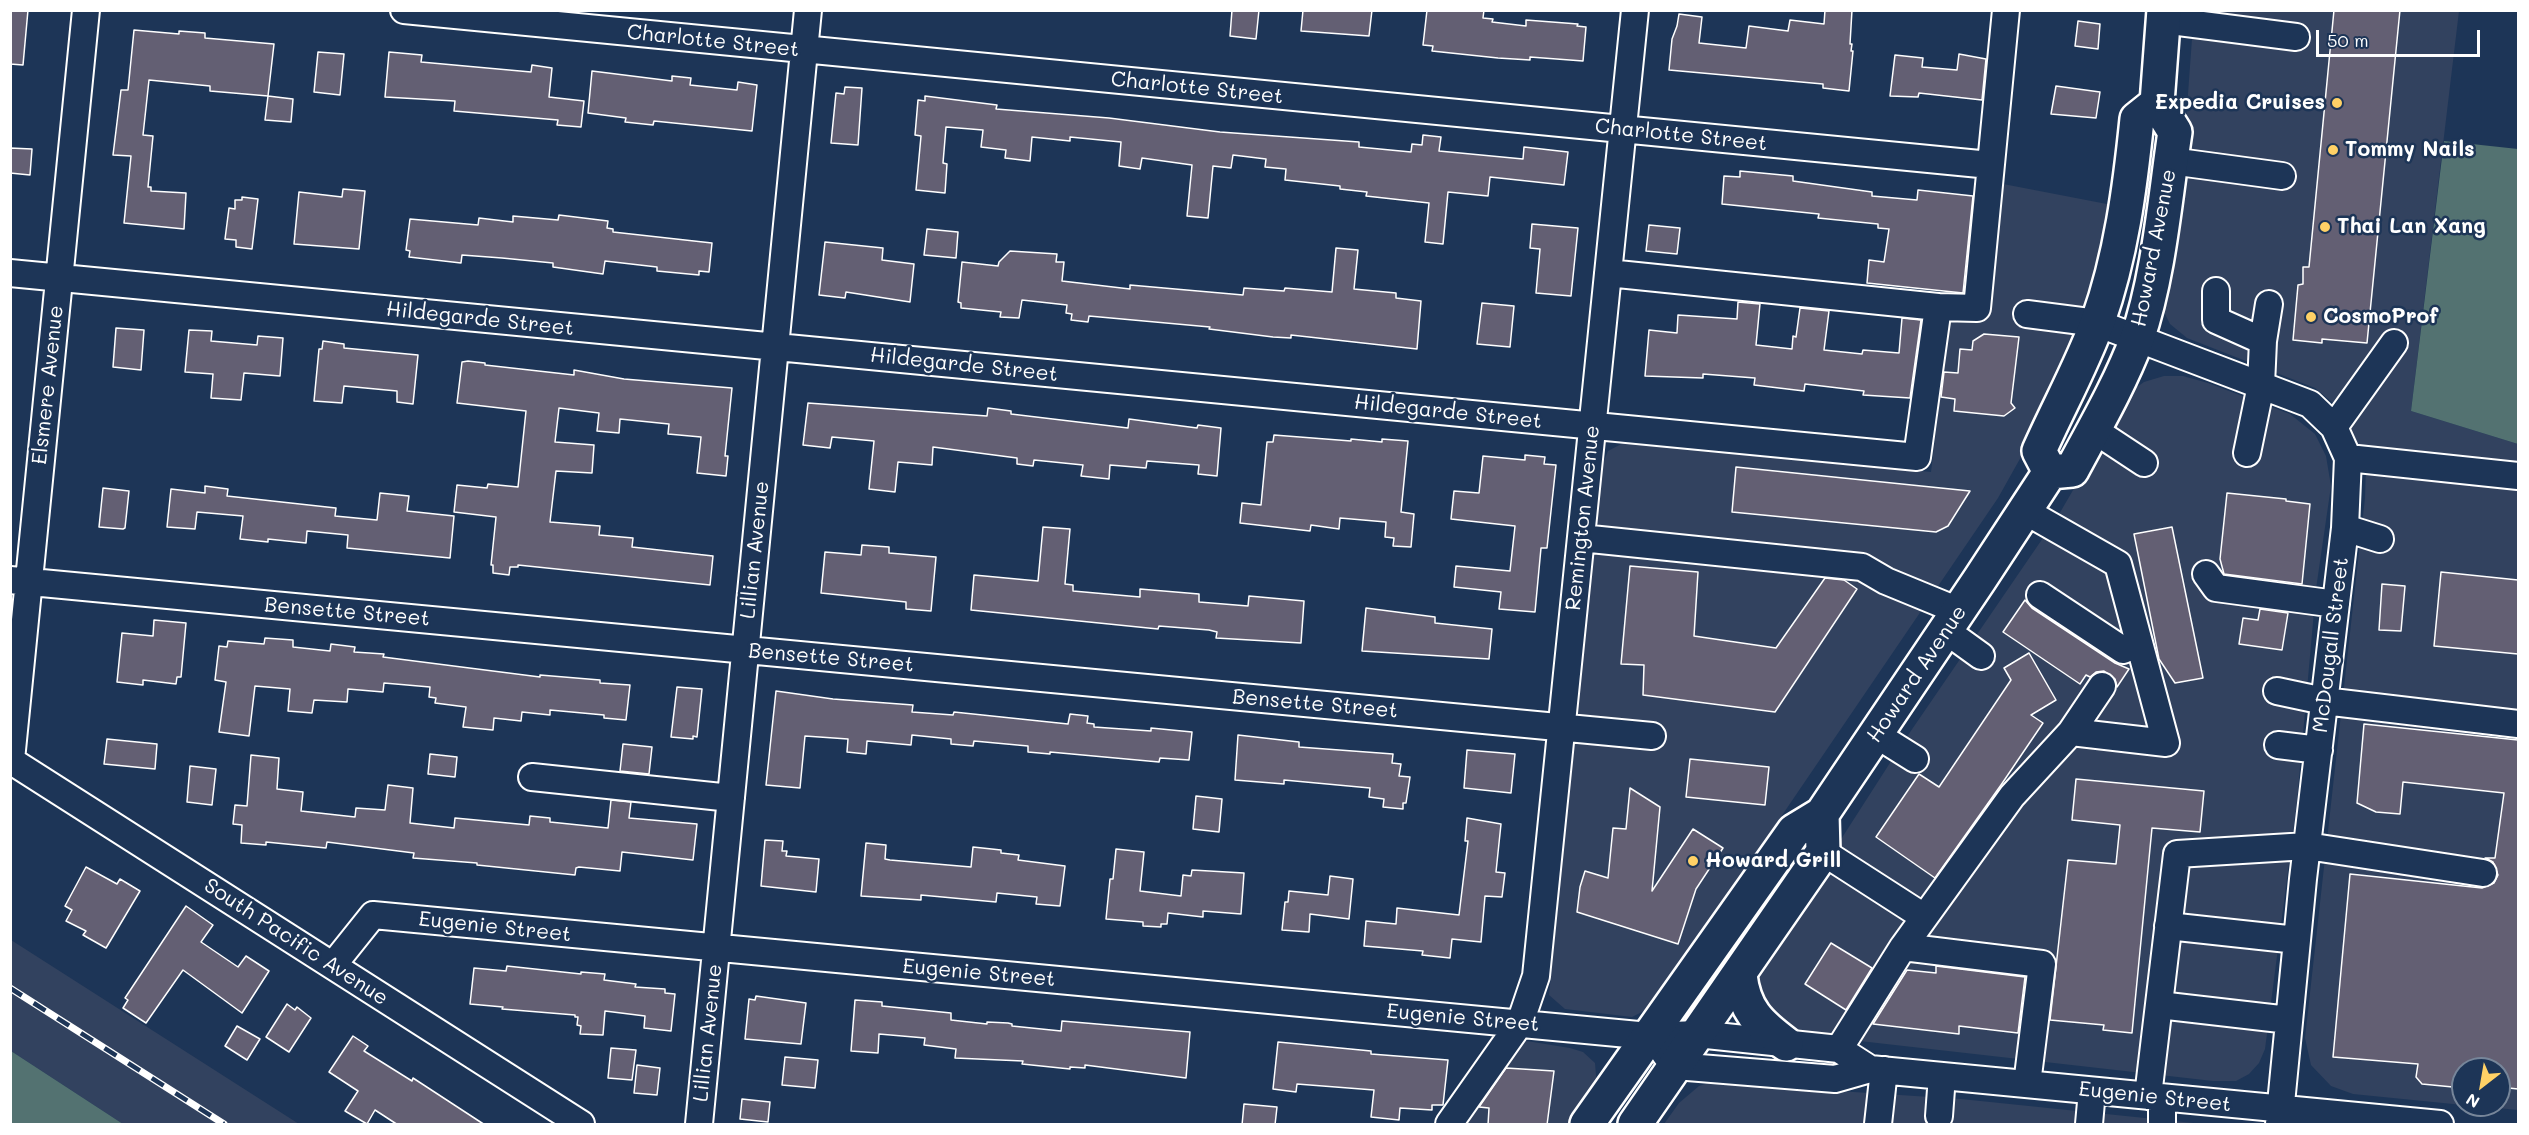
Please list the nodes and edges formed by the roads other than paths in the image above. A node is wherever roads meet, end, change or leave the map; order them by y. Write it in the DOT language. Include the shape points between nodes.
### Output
graph roads {
  1 [pos="86,10"];
  2 [pos="404,10"];
  3 [pos="808,10"];
  4 [pos="1635,10"];
  5 [pos="2006,10"];
  6 [pos="2163,15"];
  7 [pos="2296,37"];
  8 [pos="804,50"];
  9 [pos="2157,103"];
  10 [pos="1623,129"];
  11 [pos="2171,161"];
  12 [pos="1990,165"];
  13 [pos="2282,176"];
  14 [pos="10,273"];
  15 [pos="1608,273"];
  16 [pos="59,278"];
  17 [pos="2216,291"];
  18 [pos="2269,304"];
  19 [pos="1938,307"];
  20 [pos="2027,314"];
  21 [pos="2097,323"];
  22 [pos="2137,338"];
  23 [pos="2263,341"];
  24 [pos="2394,343"];
  25 [pos="775,347"];
  26 [pos="2261,385"];
  27 [pos="1592,426"];
  28 [pos="2334,427"];
  29 [pos="2094,430"];
  30 [pos="2247,453"];
  31 [pos="2348,458"];
  32 [pos="2144,463"];
  33 [pos="2050,472"];
  34 [pos="2518,476"];
  35 [pos="2025,511"];
  36 [pos="2345,528"];
  37 [pos="1581,538"];
  38 [pos="2380,539"];
  39 [pos="2206,574"];
  40 [pos="20,581"];
  41 [pos="2040,595"];
  42 [pos="2336,604"];
  43 [pos="1952,621"];
  44 [pos="745,650"];
  45 [pos="1982,656"];
  46 [pos="2145,664"];
  47 [pos="2102,686"];
  48 [pos="2277,691"];
  49 [pos="2324,701"];
  50 [pos="2518,723"];
  51 [pos="1562,727"];
  52 [pos="2071,732"];
  53 [pos="1875,734"];
  54 [pos="1652,736"];
  55 [pos="2278,745"];
  56 [pos="2319,750"];
  57 [pos="1915,759"];
  58 [pos="11,760"];
  59 [pos="532,777"];
  60 [pos="731,798"];
  61 [pos="1822,814"];
  62 [pos="2307,846"];
  63 [pos="1823,852"];
  64 [pos="2484,873"];
  65 [pos="1924,917"];
  66 [pos="2168,926"];
  67 [pos="2297,940"];
  68 [pos="1903,947"];
  69 [pos="716,949"];
  70 [pos="333,965"];
  71 [pos="1740,975"];
  72 [pos="2159,1005"];
  73 [pos="2289,1020"];
  74 [pos="1520,1023"];
  75 [pos="1697,1034"];
  76 [pos="1649,1036"];
  77 [pos="1786,1044"];
  78 [pos="1839,1049"];
  79 [pos="1675,1066"];
  80 [pos="1877,1069"];
  81 [pos="1942,1076"];
  82 [pos="2027,1084"];
  83 [pos="2092,1091"];
  84 [pos="2155,1097"];
  85 [pos="1940,1116"];
  86 [pos="2280,1117"];
  87 [pos="2426,1124"];
  88 [pos="581,1125"];
  89 [pos="699,1125"];
  90 [pos="1449,1125"];
  91 [pos="1587,1125"];
  92 [pos="1635,1125"];
  93 [pos="1878,1125"];
  94 [pos="2089,1125"];
  95 [pos="2162,1125"];
  1 -- 16 [label="street, Elsmere Avenue"];
  2 -- 8 [label="street, Charlotte Street"];
  3 -- 8 [label="street, Lillian Avenue"];
  4 -- 10 [label="street, Remington Avenue"];
  5 -- 12 [label="street"];
  6 -- 7 [label="street"];
  6 -- 9 [label="main road"];
  8 -- 10 [label="street, Charlotte Street"];
  8 -- 25 [label="street, Lillian Avenue"];
  9 -- 11 [label="main road, Howard Avenue" via="2175,132"];
  9 -- 21 [label="main road, Howard Avenue" via="2137,119 2128,198 2114,268"];
  10 -- 12 [label="street, Charlotte Street"];
  10 -- 15 [label="street, Remington Avenue"];
  11 -- 13 [label="street"];
  11 -- 22 [label="main road, Howard Avenue" via="2153,275"];
  12 -- 19 [label="street" via="1977,308"];
  14 -- 16 [label="street, Hildegarde Street"];
  15 -- 19 [label="street"];
  15 -- 27 [label="street, Remington Avenue"];
  16 -- 25 [label="street, Hildegarde Street"];
  16 -- 40 [label="street, Elsmere Avenue"];
  17 -- 23 [label="street" via="2216,320"];
  18 -- 23 [label="street"];
  19 -- 27 [label="street, Hildegarde Street" via="1917,457"];
  20 -- 21 [label="street, McDougall Street"];
  21 -- 22 [label="street, McDougall Street"];
  21 -- 33 [label="main road, Howard Avenue" via="2039,451"];
  22 -- 26 [label="street, McDougall Street"];
  22 -- 29 [label="main road, Howard Avenue"];
  23 -- 26 [label="street"];
  24 -- 28 [label="street"];
  25 -- 27 [label="street, Hildegarde Street"];
  25 -- 44 [label="street, Lillian Avenue"];
  26 -- 28 [label="street, McDougall Street" via="2310,404"];
  26 -- 30 [label="street"];
  27 -- 37 [label="street, Remington Avenue"];
  28 -- 31 [label="street, McDougall Street"];
  29 -- 32 [label="street"];
  29 -- 33 [label="main road, Howard Avenue" via="2072,470"];
  31 -- 34 [label="street"];
  31 -- 36 [label="street, McDougall Street"];
  33 -- 35 [label="main road, Howard Avenue"];
  35 -- 43 [label="main road, Howard Avenue"];
  35 -- 46 [label="street" via="2118,564"];
  36 -- 38 [label="street"];
  36 -- 42 [label="street, McDougall Street"];
  37 -- 43 [label="street" via="1862,567"];
  37 -- 51 [label="street, Remington Avenue"];
  39 -- 42 [label="street" via="2216,588"];
  40 -- 44 [label="street, Bensette Street"];
  40 -- 58 [label="street, Elsmere Avenue"];
  41 -- 46 [label="street" via="2120,655"];
  42 -- 49 [label="street, McDougall Street"];
  43 -- 45 [label="street"];
  43 -- 53 [label="main road, Howard Avenue"];
  44 -- 51 [label="street, Bensette Street"];
  44 -- 60 [label="street, Lillian Avenue"];
  46 -- 52 [label="street" via="2166,743"];
  47 -- 52 [label="street"];
  48 -- 49 [label="street"];
  49 -- 50 [label="street"];
  49 -- 56 [label="street, McDougall Street"];
  51 -- 54 [label="street, Bensette Street"];
  51 -- 74 [label="street, Remington Avenue" via="1536,976"];
  52 -- 65 [label="street" via="2012,796"];
  53 -- 57 [label="street"];
  53 -- 61 [label="main road, Howard Avenue"];
  55 -- 56 [label="street"];
  56 -- 62 [label="street, McDougall Street"];
  58 -- 70 [label="street, South Pacific Avenue"];
  59 -- 60 [label="street"];
  60 -- 69 [label="street, Lillian Avenue"];
  61 -- 63 [label="main road"];
  61 -- 76 [label="main road, Howard Avenue" via="1794,831"];
  62 -- 64 [label="street"];
  62 -- 66 [label="street" via="2177,854"];
  62 -- 67 [label="street, McDougall Street"];
  63 -- 65 [label="street"];
  63 -- 71 [label="main road"];
  65 -- 68 [label="street"];
  66 -- 67 [label="street"];
  66 -- 72 [label="street"];
  67 -- 73 [label="street, McDougall Street"];
  68 -- 78 [label="street"];
  68 -- 82 [label="street" via="2042,964"];
  69 -- 70 [label="street, Eugenie Street" via="373,915"];
  69 -- 74 [label="street, Eugenie Street"];
  69 -- 89 [label="street, Lillian Avenue"];
  70 -- 88 [label="street, South Pacific Avenue"];
  71 -- 75 [label="main road"];
  71 -- 77 [label="main road" via="1742,995 1760,1025"];
  72 -- 73 [label="street"];
  72 -- 84 [label="street"];
  73 -- 86 [label="street, McDougall Street"];
  74 -- 76 [label="street, Eugenie Street"];
  74 -- 90 [label="street, Remington Avenue"];
  75 -- 76 [label="street, Eugenie Street"];
  75 -- 77 [label="street, Eugenie Street"];
  75 -- 79 [label="main road"];
  76 -- 79 [label="street"];
  76 -- 91 [label="main road, Howard Avenue"];
  77 -- 78 [label="street, Eugenie Street"];
  78 -- 80 [label="street, Eugenie Street"];
  79 -- 80 [label="street, Eugenie Street" via="1835,1079"];
  79 -- 92 [label="main road"];
  80 -- 81 [label="street, Eugenie Street"];
  80 -- 93 [label="street"];
  81 -- 82 [label="street, Eugenie Street"];
  81 -- 85 [label="street"];
  82 -- 83 [label="street, Eugenie Street"];
  83 -- 84 [label="street, Eugenie Street"];
  83 -- 94 [label="street"];
  84 -- 86 [label="street, Eugenie Street"];
  84 -- 95 [label="street"];
  86 -- 87 [label="street, Eugenie Street"];
}
